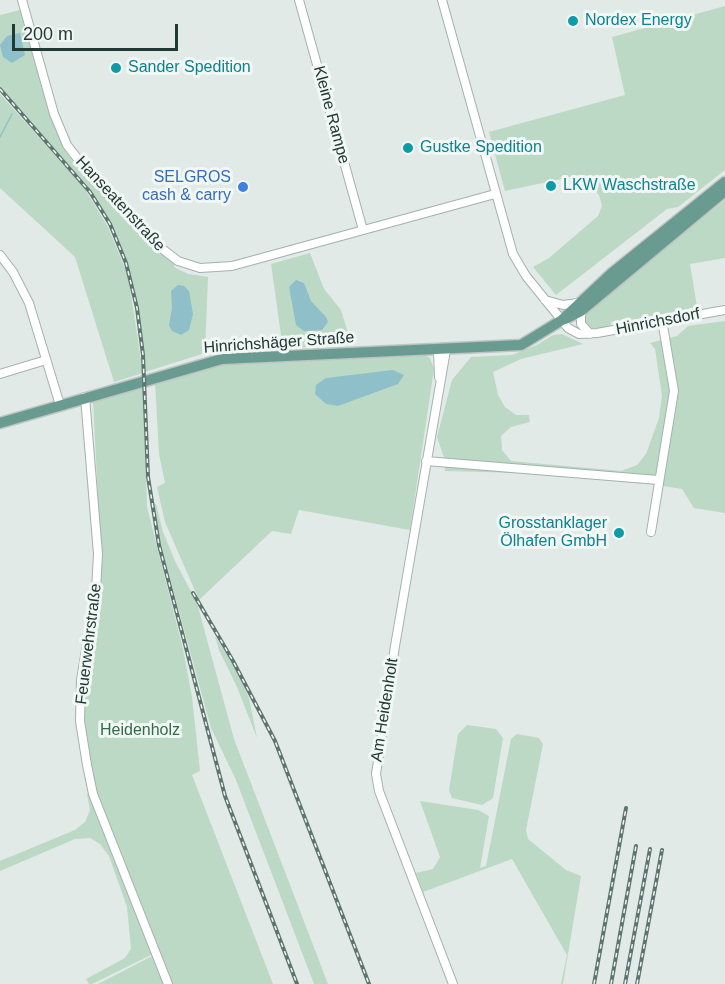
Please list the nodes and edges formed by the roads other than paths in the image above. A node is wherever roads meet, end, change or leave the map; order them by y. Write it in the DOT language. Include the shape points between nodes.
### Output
graph roads {
  1 [pos="22,0"];
  2 [pos="300,0"];
  3 [pos="442,0"];
  4 [pos="725,182"];
  5 [pos="725,191"];
  6 [pos="495,194"];
  7 [pos="363,230"];
  8 [pos="0,255"];
  9 [pos="545,300"];
  10 [pos="579,307"];
  11 [pos="725,310"];
  12 [pos="562,320"];
  13 [pos="662,320"];
  14 [pos="590,334"];
  15 [pos="442,350"];
  16 [pos="46,360"];
  17 [pos="0,374"];
  18 [pos="85,397"];
  19 [pos="60,405"];
  20 [pos="0,423"];
  21 [pos="426,461"];
  22 [pos="658,480"];
  23 [pos="650,532"];
  24 [pos="168,984"];
  25 [pos="453,984"];
  1 -- 7 [label="street, Hanseatenstraße" via="54,114 68,145 91,176 168,255 189,265 220,268"];
  2 -- 7 [label="street, Kleine Rampe"];
  3 -- 6 [label="street"];
  4 -- 10 [label="main road, Hinrichshäger Straße"];
  5 -- 10 [label="main road, Hinrichshäger Straße"];
  6 -- 7 [label="street, Hanseatenstraße"];
  6 -- 9 [label="street" via="513,254"];
  8 -- 16 [label="street" via="14,272 29,303"];
  9 -- 10 [label="street"];
  9 -- 12 [label="street"];
  10 -- 12 [label="main road, Hinrichshäger Straße"];
  10 -- 14 [label="street" via="581,324"];
  11 -- 13 [label="street, Hinrichsdorf"];
  12 -- 14 [label="street" via="573,332"];
  12 -- 15 [label="main road, Hinrichshäger Straße" via="535,339 514,347"];
  13 -- 14 [label="street, Hinrichsdorf"];
  13 -- 22 [label="street" via="674,391"];
  15 -- 18 [label="main road, Hinrichshäger Straße" via="222,358"];
  15 -- 21 [label="street, Am Heidenholt"];
  16 -- 17 [label="street"];
  16 -- 19 [label="street"];
  18 -- 19 [label="main road, Hinrichshäger Straße"];
  18 -- 24 [label="street, Feuerwehrstraße" via="98,554 81,680 80,721 93,794"];
  19 -- 20 [label="main road, Hinrichshäger Straße"];
  21 -- 22 [label="street"];
  21 -- 25 [label="street, Am Heidenholt" via="376,774 379,791"];
  22 -- 23 [label="street"];
}
